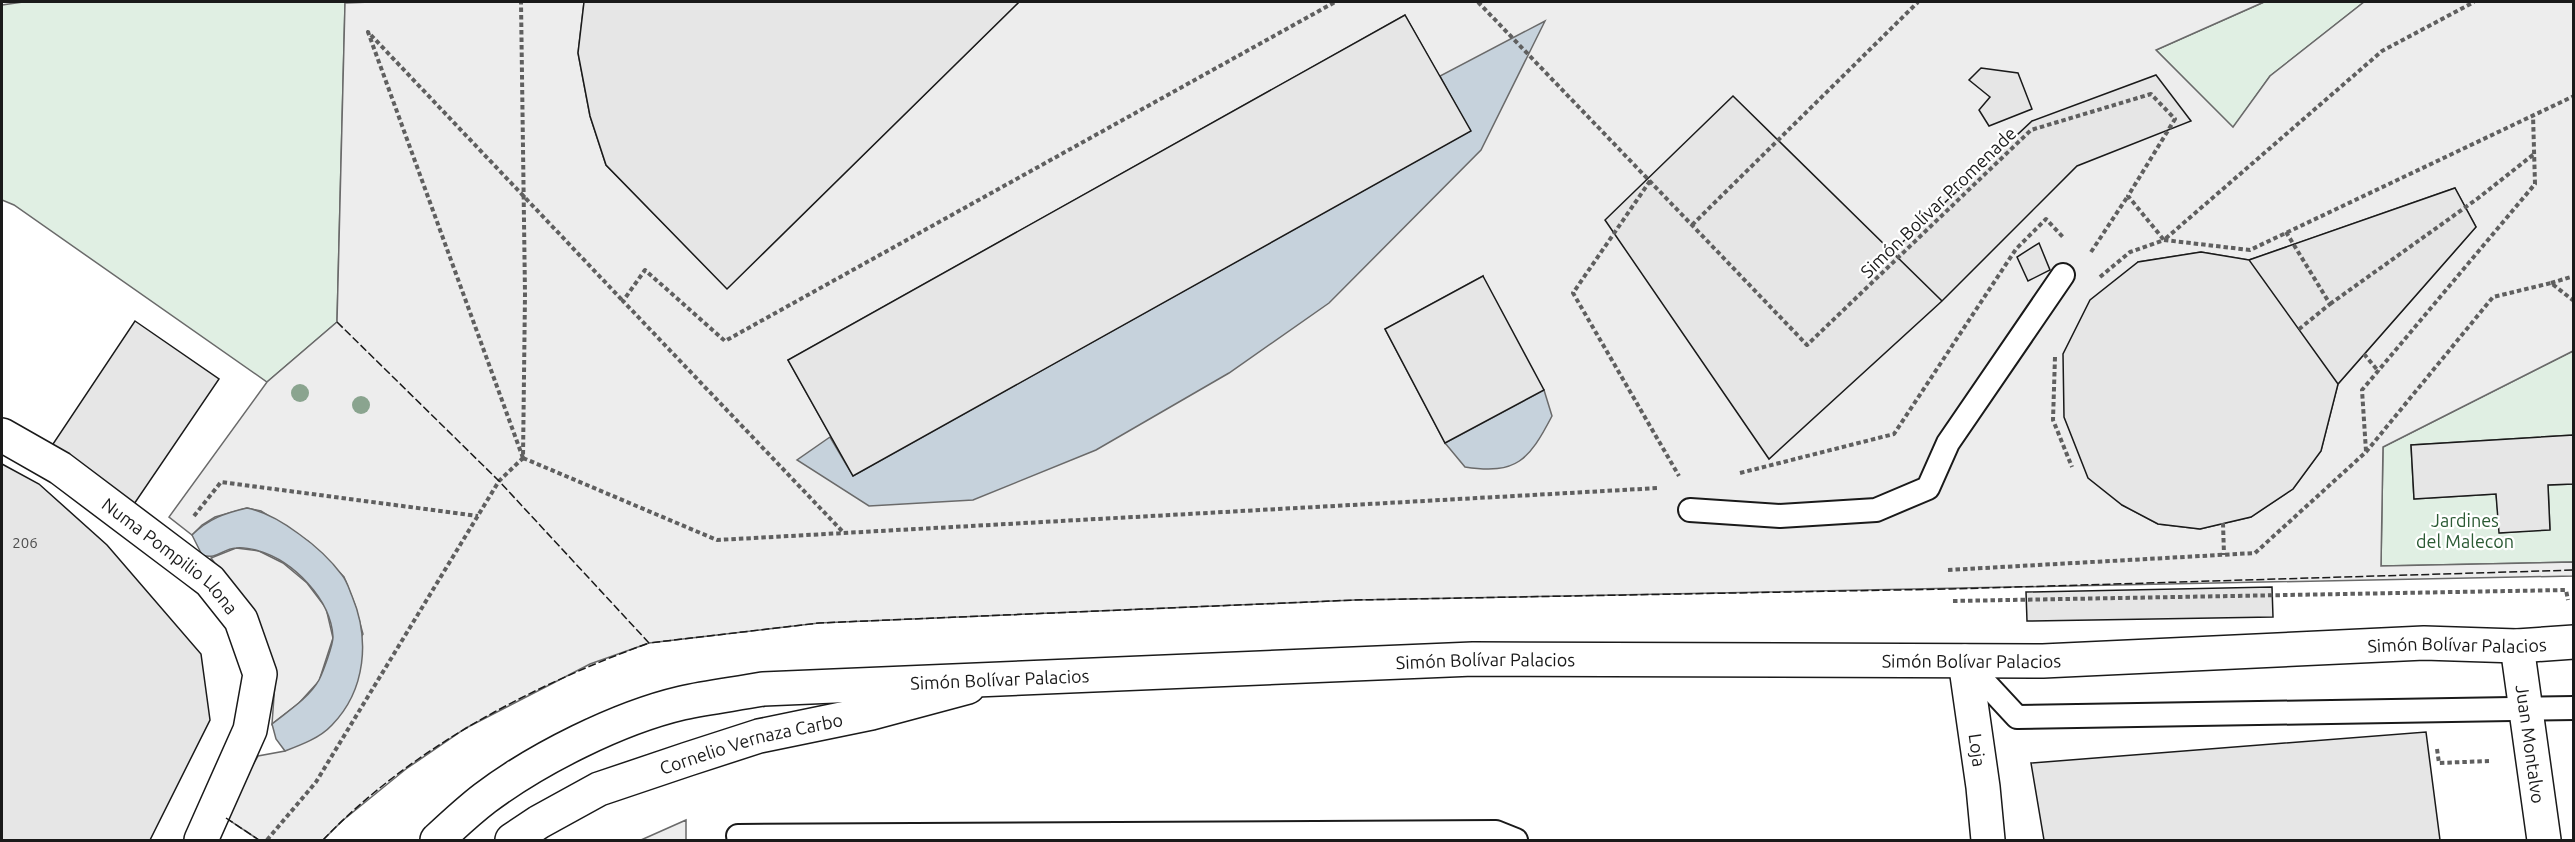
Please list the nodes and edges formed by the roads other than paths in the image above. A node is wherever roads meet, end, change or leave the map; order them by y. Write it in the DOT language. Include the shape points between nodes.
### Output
graph roads {
  1 [pos="2063,275"];
  2 [pos="2,435"];
  3 [pos="1690,510"];
  4 [pos="2574,642"];
  5 [pos="2517,646"];
  6 [pos="1965,661"];
  7 [pos="1002,678"];
  8 [pos="2574,708"];
  9 [pos="2524,709"];
  10 [pos="738,836"];
  11 [pos="201,840"];
  12 [pos="437,840"];
  13 [pos="512,840"];
  14 [pos="1516,840"];
  15 [pos="1988,840"];
  16 [pos="2544,840"];
  1 -- 3 [label="lane" via="1948,442 1928,488 1876,510 1780,516"];
  2 -- 11 [label="main road, Numa Pompilio Llona" via="60,468 210,581 242,620 260,674 250,730"];
  4 -- 5 [label="main road, Simón Bolívar Palacios"];
  5 -- 6 [label="main road, Simón Bolívar Palacios" via="2424,643 2043,661"];
  5 -- 9 [label="main road, Juan Montalvo"];
  6 -- 7 [label="main road, Simón Bolívar Palacios" via="1473,659"];
  6 -- 9 [label="lane" via="2017,717"];
  6 -- 15 [label="main road, Loja"];
  7 -- 12 [label="main road, Simón Bolívar Palacios" via="764,689 681,703 616,726 535,766 484,798"];
  7 -- 13 [label="main road, Cornelio Vernaza Carbo" via="759,736 688,759 599,789"];
  8 -- 9 [label="lane"];
  9 -- 16 [label="main road, Juan Montalvo"];
  10 -- 14 [label="lane" via="1496,832"];
}
